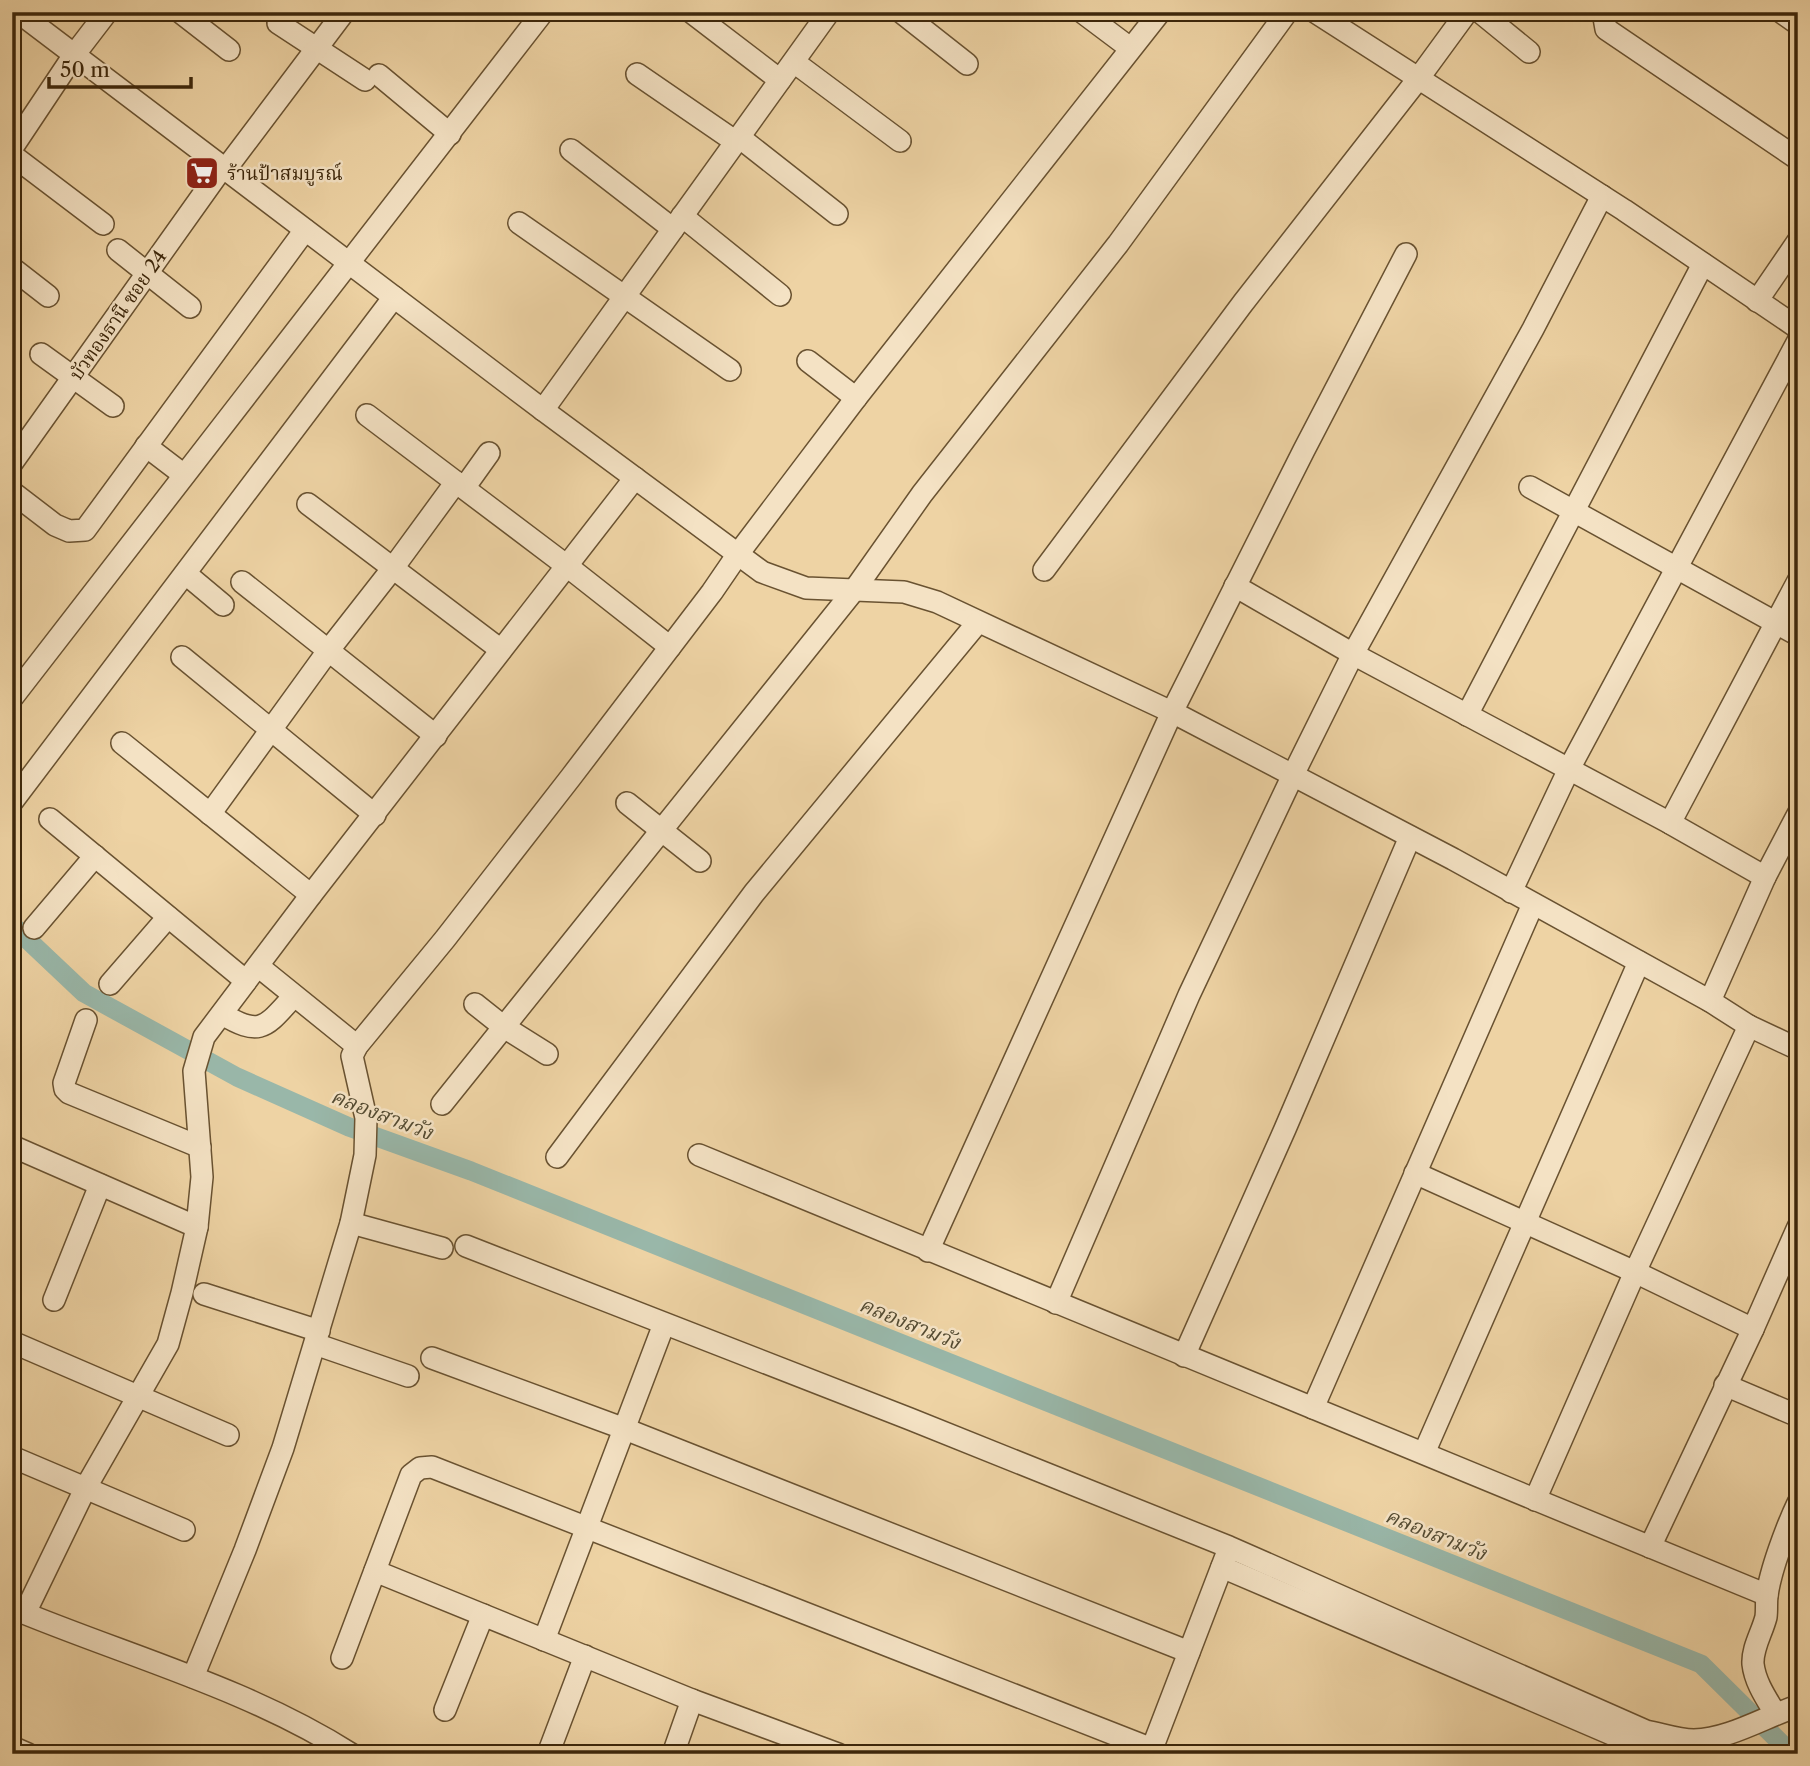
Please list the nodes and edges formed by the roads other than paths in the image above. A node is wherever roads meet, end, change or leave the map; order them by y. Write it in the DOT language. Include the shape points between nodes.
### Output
graph roads {
  1 [pos="18,12"];
  2 [pos="107,12"];
  3 [pos="180,12"];
  4 [pos="344,12"];
  5 [pos="543,12"];
  6 [pos="691,12"];
  7 [pos="829,12"];
  8 [pos="901,12"];
  9 [pos="1082,12"];
  10 [pos="1160,12"];
  11 [pos="1287,12"];
  12 [pos="1315,12"];
  13 [pos="1466,12"];
  14 [pos="1480,12"];
  15 [pos="1603,12"];
  16 [pos="1782,12"];
  17 [pos="278,23"];
  18 [pos="1798,24"];
  19 [pos="318,47"];
  20 [pos="1130,48"];
  21 [pos="229,50"];
  22 [pos="1529,52"];
  23 [pos="74,55"];
  24 [pos="794,62"];
  25 [pos="967,64"];
  26 [pos="637,74"];
  27 [pos="1418,79"];
  28 [pos="780,80"];
  29 [pos="450,134"];
  30 [pos="737,140"];
  31 [pos="901,141"];
  32 [pos="12,148"];
  33 [pos="571,150"];
  34 [pos="12,155"];
  35 [pos="1798,159"];
  36 [pos="224,169"];
  37 [pos="1602,197"];
  38 [pos="837,214"];
  39 [pos="678,222"];
  40 [pos="519,223"];
  41 [pos="103,224"];
  42 [pos="305,230"];
  43 [pos="1798,241"];
  44 [pos="118,250"];
  45 [pos="1406,254"];
  46 [pos="350,264"];
  47 [pos="1703,264"];
  48 [pos="12,268"];
  49 [pos="147,274"];
  50 [pos="624,295"];
  51 [pos="780,295"];
  52 [pos="48,296"];
  53 [pos="394,297"];
  54 [pos="1757,301"];
  55 [pos="190,307"];
  56 [pos="1798,328"];
  57 [pos="1798,341"];
  58 [pos="41,354"];
  59 [pos="808,361"];
  60 [pos="730,370"];
  61 [pos="73,379"];
  62 [pos="856,398"];
  63 [pos="113,406"];
  64 [pos="542,410"];
  65 [pos="367,415"];
  66 [pos="146,446"];
  67 [pos="489,453"];
  68 [pos="12,463"];
  69 [pos="184,475"];
  70 [pos="635,478"];
  71 [pos="460,485"];
  72 [pos="1531,487"];
  73 [pos="12,492"];
  74 [pos="308,504"];
  75 [pos="1573,511"];
  76 [pos="738,554"];
  77 [pos="567,566"];
  78 [pos="1677,566"];
  79 [pos="393,568"];
  80 [pos="1044,570"];
  81 [pos="186,574"];
  82 [pos="1798,581"];
  83 [pos="242,582"];
  84 [pos="1235,586"];
  85 [pos="855,589"];
  86 [pos="223,605"];
  87 [pos="978,622"];
  88 [pos="1775,624"];
  89 [pos="1798,635"];
  90 [pos="670,647"];
  91 [pos="501,650"];
  92 [pos="328,651"];
  93 [pos="1353,654"];
  94 [pos="181,657"];
  95 [pos="12,698"];
  96 [pos="1172,712"];
  97 [pos="1467,715"];
  98 [pos="271,731"];
  99 [pos="436,736"];
  100 [pos="122,743"];
  101 [pos="1569,769"];
  102 [pos="1293,775"];
  103 [pos="12,802"];
  104 [pos="627,803"];
  105 [pos="210,814"];
  106 [pos="1798,814"];
  107 [pos="374,815"];
  108 [pos="50,820"];
  109 [pos="1670,823"];
  110 [pos="662,831"];
  111 [pos="1409,837"];
  112 [pos="95,856"];
  113 [pos="700,861"];
  114 [pos="1765,877"];
  115 [pos="1511,892"];
  116 [pos="312,895"];
  117 [pos="1533,904"];
  118 [pos="168,917"];
  119 [pos="34,929"];
  120 [pos="1639,962"];
  121 [pos="252,974"];
  122 [pos="110,984"];
  123 [pos="295,996"];
  124 [pos="1710,1001"];
  125 [pos="475,1004"];
  126 [pos="222,1014"];
  127 [pos="86,1020"];
  128 [pos="1749,1026"];
  129 [pos="504,1027"];
  130 [pos="357,1046"];
  131 [pos="1798,1049"];
  132 [pos="547,1054"];
  133 [pos="442,1104"];
  134 [pos="12,1146"];
  135 [pos="200,1147"];
  136 [pos="699,1155"];
  137 [pos="557,1157"];
  138 [pos="1415,1173"];
  139 [pos="100,1185"];
  140 [pos="1524,1221"];
  141 [pos="351,1223"];
  142 [pos="197,1227"];
  143 [pos="1798,1227"];
  144 [pos="466,1246"];
  145 [pos="442,1248"];
  146 [pos="928,1251"];
  147 [pos="1635,1272"];
  148 [pos="204,1294"];
  149 [pos="54,1300"];
  150 [pos="1056,1303"];
  151 [pos="664,1324"];
  152 [pos="1753,1329"];
  153 [pos="317,1337"];
  154 [pos="12,1342"];
  155 [pos="1184,1356"];
  156 [pos="432,1358"];
  157 [pos="408,1376"];
  158 [pos="1725,1385"];
  159 [pos="138,1396"];
  160 [pos="1313,1408"];
  161 [pos="1798,1416"];
  162 [pos="625,1429"];
  163 [pos="228,1436"];
  164 [pos="1424,1453"];
  165 [pos="12,1458"];
  166 [pos="86,1487"];
  167 [pos="1535,1500"];
  168 [pos="1798,1503"];
  169 [pos="588,1527"];
  170 [pos="184,1530"];
  171 [pos="1650,1547"];
  172 [pos="1226,1557"];
  173 [pos="374,1571"];
  174 [pos="1767,1595"];
  175 [pos="18,1611"];
  176 [pos="484,1615"];
  177 [pos="544,1640"];
  178 [pos="1189,1652"];
  179 [pos="585,1656"];
  180 [pos="342,1658"];
  181 [pos="193,1677"];
  182 [pos="692,1699"];
  183 [pos="1798,1706"];
  184 [pos="445,1710"];
  185 [pos="1773,1714"];
  186 [pos="1695,1740"];
  187 [pos="796,1746"];
  188 [pos="12,1747"];
  189 [pos="1151,1751"];
  190 [pos="28,1754"];
  191 [pos="351,1754"];
  192 [pos="548,1754"];
  193 [pos="673,1754"];
  194 [pos="838,1754"];
  195 [pos="1669,1754"];
  196 [pos="1677,1754"];
  1 -- 23 [label="street"];
  2 -- 23 [label="street"];
  3 -- 21 [label="street"];
  4 -- 19 [label="street, บัวทองธานี ซอย 24"];
  5 -- 29 [label="street"];
  6 -- 28 [label="street"];
  7 -- 24 [label="street"];
  8 -- 25 [label="street"];
  9 -- 20 [label="street"];
  10 -- 20 [label="street"];
  11 -- 85 [label="street" via="1118,244 922,494"];
  12 -- 27 [label="street"];
  13 -- 27 [label="street"];
  14 -- 22 [label="street"];
  15 -- 35 [label="street" via="1606,29"];
  16 -- 18 [label="street"];
  17 -- 19 [label="street"];
  19 -- 29 [label="street" via="372,77"];
  19 -- 36 [label="street, บัวทองธานี ซอย 24"];
  20 -- 62 [label="street"];
  23 -- 32 [label="street"];
  23 -- 36 [label="street"];
  24 -- 28 [label="street"];
  24 -- 31 [label="street"];
  26 -- 30 [label="street"];
  27 -- 37 [label="street"];
  27 -- 80 [label="street"];
  28 -- 30 [label="street"];
  29 -- 46 [label="street"];
  30 -- 38 [label="street"];
  30 -- 39 [label="street"];
  33 -- 39 [label="street"];
  34 -- 41 [label="street"];
  36 -- 42 [label="street"];
  36 -- 49 [label="street, บัวทองธานี ซอย 24"];
  37 -- 47 [label="street"];
  37 -- 93 [label="street"];
  39 -- 50 [label="street"];
  39 -- 51 [label="street"];
  40 -- 50 [label="street"];
  42 -- 46 [label="street"];
  42 -- 66 [label="street"];
  43 -- 54 [label="street"];
  44 -- 49 [label="street"];
  45 -- 84 [label="street"];
  46 -- 53 [label="street"];
  46 -- 69 [label="street"];
  47 -- 54 [label="street"];
  47 -- 75 [label="street"];
  48 -- 52 [label="street"];
  49 -- 55 [label="street"];
  49 -- 61 [label="street, บัวทองธานี ซอย 24"];
  50 -- 60 [label="street"];
  50 -- 64 [label="street"];
  53 -- 64 [label="street"];
  53 -- 81 [label="street"];
  54 -- 56 [label="street"];
  57 -- 78 [label="street"];
  58 -- 61 [label="street"];
  59 -- 62 [label="street"];
  61 -- 63 [label="street"];
  61 -- 68 [label="street, บัวทองธานี ซอย 24"];
  62 -- 76 [label="street"];
  64 -- 70 [label="street"];
  65 -- 71 [label="street"];
  66 -- 69 [label="street"];
  66 -- 73 [label="street" via="85,530 69,531 55,525"];
  67 -- 71 [label="street"];
  69 -- 95 [label="street"];
  70 -- 76 [label="street"];
  70 -- 77 [label="street"];
  71 -- 77 [label="street"];
  71 -- 79 [label="street"];
  72 -- 75 [label="street"];
  74 -- 79 [label="street"];
  75 -- 78 [label="street"];
  75 -- 97 [label="street"];
  76 -- 85 [label="street" via="762,572 806,588"];
  76 -- 90 [label="street"];
  77 -- 90 [label="street"];
  77 -- 91 [label="street"];
  78 -- 88 [label="street"];
  78 -- 101 [label="street"];
  79 -- 91 [label="street"];
  79 -- 92 [label="street"];
  81 -- 86 [label="street"];
  81 -- 103 [label="street"];
  82 -- 88 [label="street"];
  83 -- 92 [label="street"];
  84 -- 93 [label="street"];
  84 -- 96 [label="street"];
  85 -- 87 [label="street" via="904,592"];
  85 -- 110 [label="street"];
  87 -- 96 [label="street"];
  87 -- 137 [label="street" via="754,893"];
  88 -- 89 [label="street"];
  88 -- 109 [label="street"];
  90 -- 130 [label="street"];
  91 -- 99 [label="street"];
  92 -- 98 [label="street"];
  92 -- 99 [label="street"];
  93 -- 97 [label="street"];
  93 -- 102 [label="street"];
  94 -- 98 [label="street"];
  96 -- 102 [label="street"];
  96 -- 146 [label="street"];
  97 -- 101 [label="street"];
  98 -- 105 [label="street"];
  98 -- 107 [label="street"];
  99 -- 107 [label="street"];
  100 -- 105 [label="street"];
  101 -- 109 [label="street"];
  101 -- 115 [label="street"];
  102 -- 111 [label="street"];
  102 -- 150 [label="street" via="1189,995"];
  104 -- 110 [label="street"];
  105 -- 116 [label="street"];
  106 -- 114 [label="street"];
  107 -- 116 [label="street"];
  108 -- 112 [label="street"];
  109 -- 114 [label="street"];
  110 -- 113 [label="street"];
  110 -- 129 [label="street"];
  111 -- 115 [label="street"];
  111 -- 155 [label="street"];
  112 -- 118 [label="street"];
  112 -- 119 [label="street"];
  114 -- 124 [label="street"];
  115 -- 117 [label="street"];
  116 -- 121 [label="street"];
  117 -- 120 [label="street"];
  117 -- 138 [label="street"];
  118 -- 121 [label="street"];
  118 -- 122 [label="street"];
  120 -- 124 [label="street"];
  120 -- 140 [label="street"];
  121 -- 123 [label="street"];
  121 -- 126 [label="street"];
  123 -- 126 [label="street" via="267,1025 252,1028"];
  123 -- 130 [label="street"];
  124 -- 128 [label="street"];
  125 -- 129 [label="street"];
  126 -- 135 [label="street" via="204,1037 194,1071"];
  127 -- 135 [label="street" via="64,1083 69,1093"];
  128 -- 131 [label="street"];
  128 -- 147 [label="street"];
  129 -- 132 [label="street"];
  129 -- 133 [label="street"];
  130 -- 141 [label="street" via="352,1056 366,1118 365,1155"];
  134 -- 139 [label="street"];
  135 -- 142 [label="street"];
  136 -- 146 [label="street"];
  138 -- 140 [label="street"];
  138 -- 160 [label="street"];
  139 -- 142 [label="street"];
  139 -- 149 [label="street"];
  140 -- 147 [label="street"];
  140 -- 164 [label="street"];
  141 -- 145 [label="street"];
  141 -- 153 [label="street"];
  142 -- 159 [label="street" via="171,1336"];
  143 -- 152 [label="street"];
  144 -- 151 [label="street"];
  146 -- 150 [label="street"];
  147 -- 152 [label="street"];
  147 -- 167 [label="street"];
  148 -- 153 [label="street"];
  150 -- 155 [label="street"];
  151 -- 162 [label="street"];
  151 -- 172 [label="street" via="910,1419"];
  152 -- 158 [label="street"];
  153 -- 157 [label="street"];
  153 -- 181 [label="street" via="283,1448"];
  154 -- 159 [label="street"];
  155 -- 160 [label="street"];
  156 -- 162 [label="street"];
  158 -- 161 [label="street"];
  158 -- 171 [label="street"];
  159 -- 163 [label="street"];
  159 -- 166 [label="street"];
  160 -- 164 [label="street"];
  162 -- 169 [label="street"];
  162 -- 178 [label="street"];
  164 -- 167 [label="street"];
  165 -- 166 [label="street"];
  166 -- 170 [label="street"];
  166 -- 175 [label="street"];
  167 -- 171 [label="street"];
  168 -- 174 [label="street"];
  169 -- 173 [label="street" via="432,1467 420,1468 411,1475"];
  169 -- 177 [label="street"];
  169 -- 189 [label="street"];
  171 -- 174 [label="street"];
  172 -- 178 [label="street"];
  172 -- 186 [label="street" via="1646,1731"];
  172 -- 195 [label="street" via="1651,1751"];
  173 -- 176 [label="street"];
  173 -- 180 [label="street"];
  174 -- 185 [label="street" via="1753,1660"];
  175 -- 181 [label="street"];
  176 -- 177 [label="street"];
  176 -- 184 [label="street"];
  177 -- 179 [label="street"];
  178 -- 189 [label="street"];
  179 -- 182 [label="street"];
  179 -- 192 [label="street"];
  181 -- 191 [label="street" via="300,1723"];
  182 -- 187 [label="street"];
  182 -- 193 [label="street"];
  183 -- 185 [label="street"];
  185 -- 186 [label="street" via="1734,1732"];
  186 -- 196 [label="street"];
  187 -- 194 [label="street"];
  188 -- 190 [label="street"];
}
